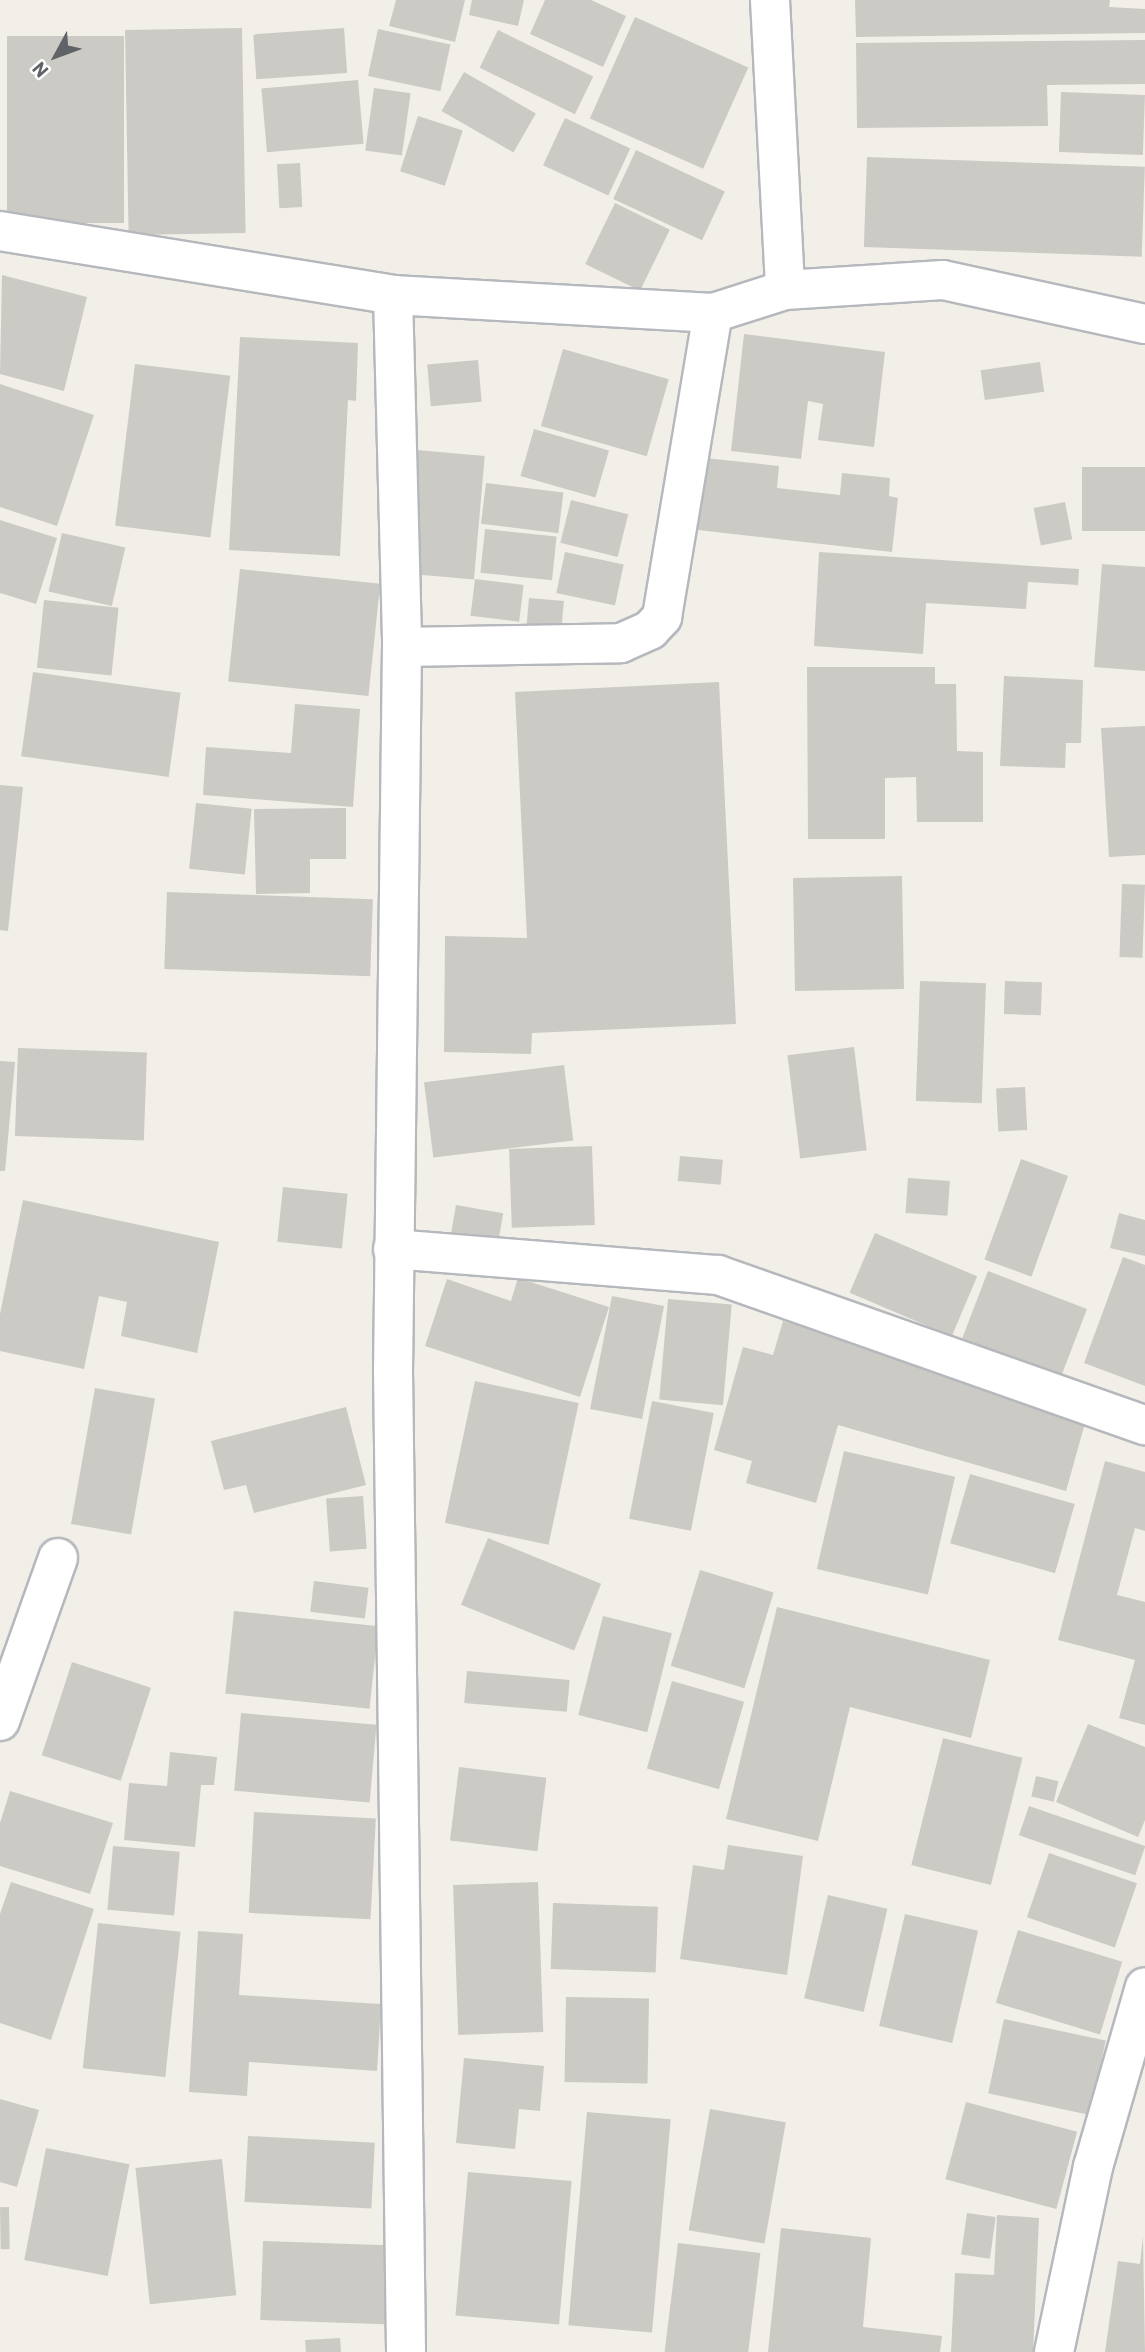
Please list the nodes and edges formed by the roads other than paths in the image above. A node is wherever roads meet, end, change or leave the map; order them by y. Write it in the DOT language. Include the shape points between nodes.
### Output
graph roads {
  1 [pos="770,0"];
  2 [pos="0,231"];
  3 [pos="785,290"];
  4 [pos="393,295"];
  5 [pos="713,313"];
  6 [pos="1145,324"];
  7 [pos="402,647"];
  8 [pos="393,1249"];
  9 [pos="1145,1425"];
  10 [pos="58,1558"];
  11 [pos="0,1721"];
  12 [pos="1145,1987"];
  13 [pos="406,2352"];
  14 [pos="1054,2352"];
  1 -- 3 [label="street"];
  2 -- 4 [label="street"];
  3 -- 5 [label="street"];
  3 -- 6 [label="street" via="943,280"];
  4 -- 5 [label="street"];
  4 -- 7 [label="street"];
  5 -- 7 [label="street" via="662,617 650,630 621,643"];
  7 -- 8 [label="street"];
  8 -- 9 [label="street" via="718,1275"];
  8 -- 13 [label="street"];
  10 -- 11 [label="street"];
  12 -- 14 [label="street" via="1093,2167"];
}
